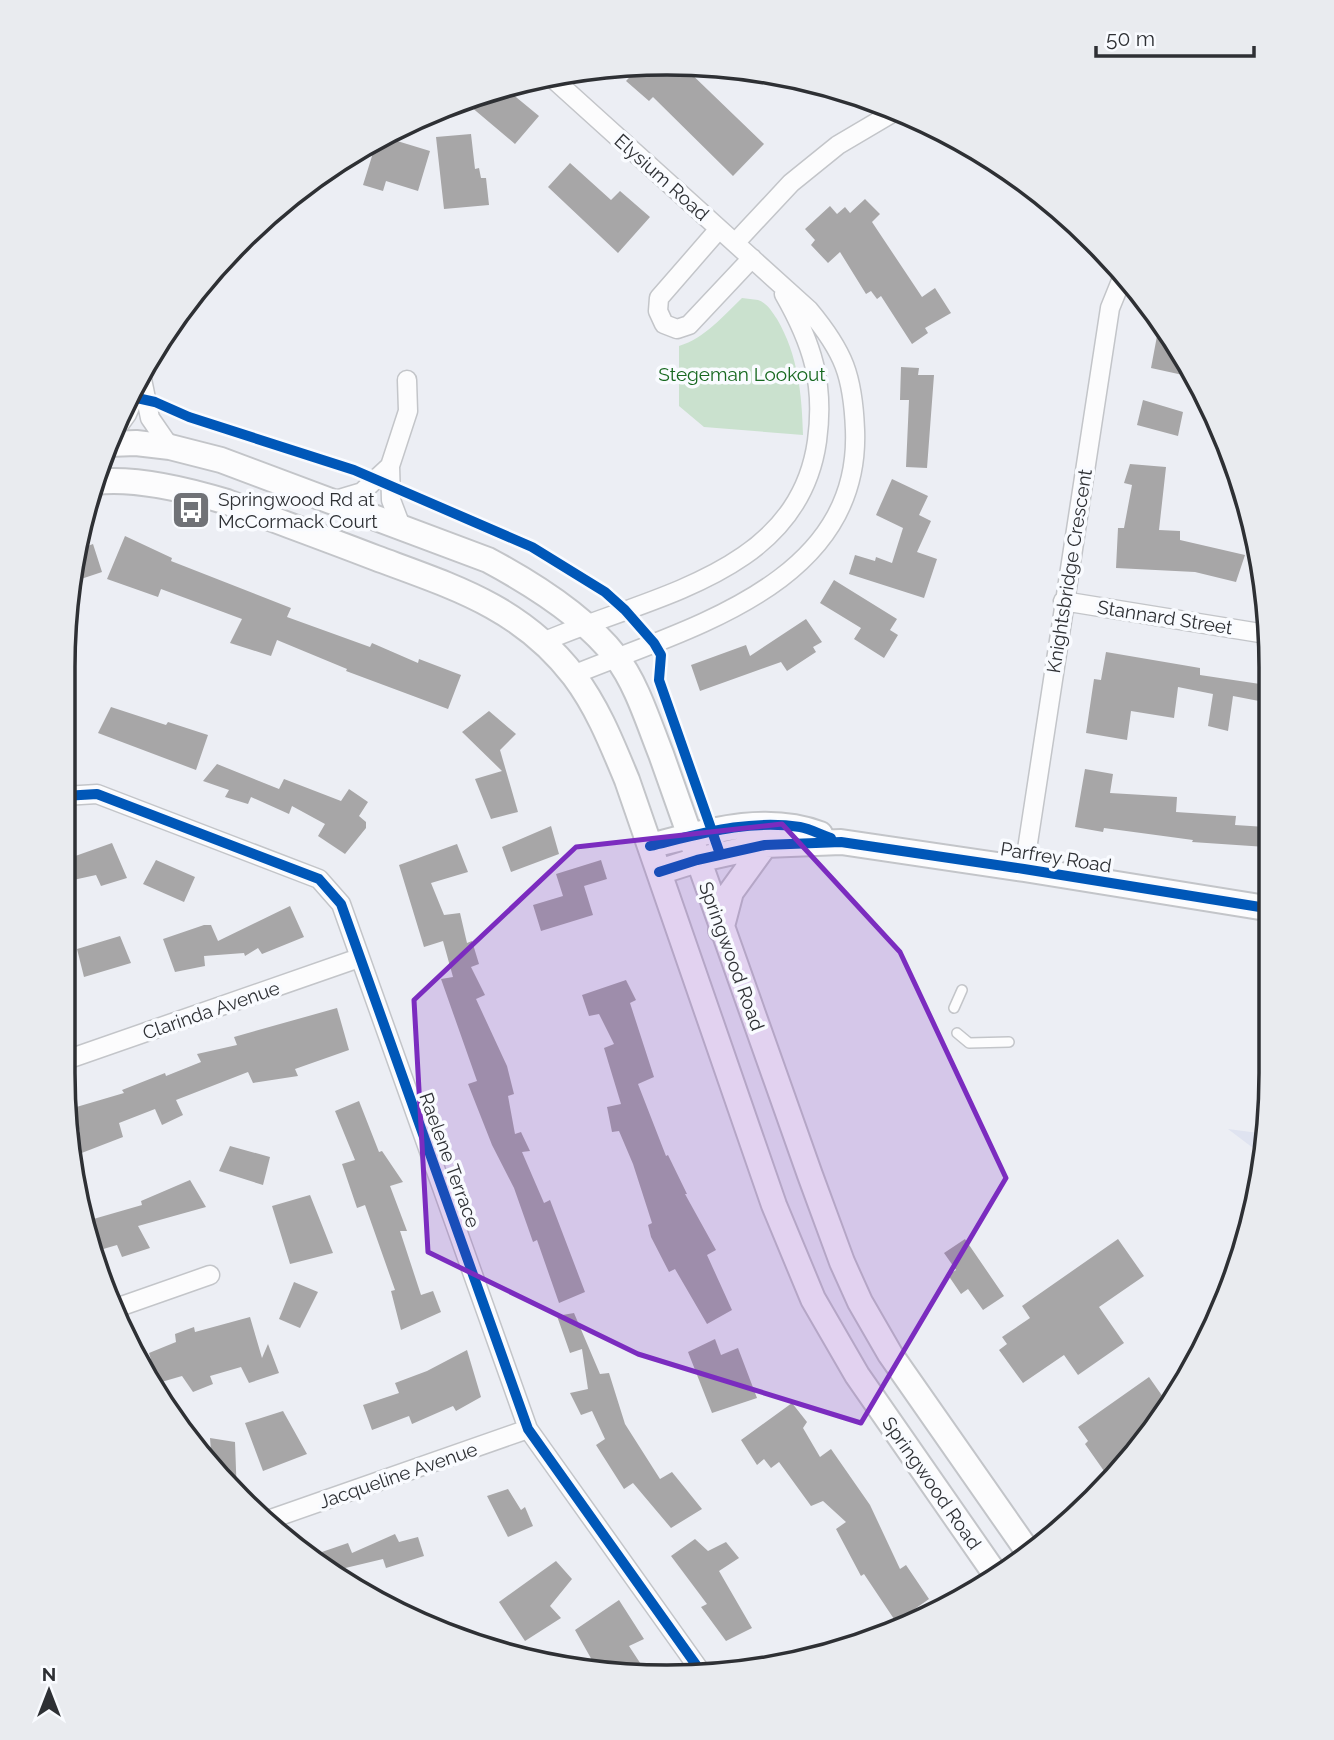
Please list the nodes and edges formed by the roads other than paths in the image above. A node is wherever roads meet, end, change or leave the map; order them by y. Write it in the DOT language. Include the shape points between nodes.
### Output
graph roads {
  1 [pos="565,85"];
  2 [pos="885,117"];
  3 [pos="719,229"];
  4 [pos="735,243"];
  5 [pos="752,258"];
  6 [pos="775,279"];
  7 [pos="1119,286"];
  8 [pos="407,380"];
  9 [pos="145,389"];
  10 [pos="119,444"];
  11 [pos="170,447"];
  12 [pos="390,466"];
  13 [pos="105,483"];
  14 [pos="331,501"];
  15 [pos="402,529"];
  16 [pos="1063,601"];
  17 [pos="583,624"];
  18 [pos="1257,633"];
  19 [pos="542,642"];
  20 [pos="617,657"];
  21 [pos="573,675"];
  22 [pos="75,795"];
  23 [pos="690,836"];
  24 [pos="841,842"];
  25 [pos="765,845"];
  26 [pos="650,846"];
  27 [pos="697,860"];
  28 [pos="1024,869"];
  29 [pos="659,872"];
  30 [pos="1259,907"];
  31 [pos="721,930"];
  32 [pos="359,958"];
  33 [pos="962,990"];
  34 [pos="954,1008"];
  35 [pos="957,1033"];
  36 [pos="1009,1042"];
  37 [pos="75,1057"];
  38 [pos="210,1275"];
  39 [pos="123,1306"];
  40 [pos="528,1429"];
  41 [pos="276,1517"];
  42 [pos="1023,1545"];
  43 [pos="992,1568"];
  44 [pos="695,1664"];
  1 -- 3 [label="street, Elysium Road"];
  2 -- 4 [label="street" via="838,145 791,183"];
  3 -- 4 [label="street, Elysium Road"];
  3 -- 5 [label="street" via="659,298 664,324 677,329 689,325"];
  4 -- 5 [label="street, Elysium Road"];
  5 -- 6 [label="street, Elysium Road"];
  6 -- 17 [label="street, Elysium Road" via="803,328 819,394 819,426 805,488 763,543 736,563"];
  6 -- 20 [label="street, Elysium Road" via="830,335 845,363 854,400 856,443 852,478 840,510 820,541 763,593 715,618"];
  7 -- 16 [label="street, Knightsbridge Crescent" via="1110,308"];
  8 -- 12 [label="street" via="408,411"];
  9 -- 11 [label="street" via="150,418"];
  10 -- 11 [label="main road, Springwood Road"];
  11 -- 14 [label="main road, Springwood Road" via="221,460"];
  12 -- 14 [label="street" via="362,492"];
  12 -- 15 [label="street" via="391,500"];
  13 -- 19 [label="main road, Springwood Road" via="161,485 227,502 472,594"];
  14 -- 15 [label="main road, Springwood Road"];
  15 -- 17 [label="main road, Springwood Road" via="488,561 528,582"];
  16 -- 18 [label="street, Stannard Street"];
  16 -- 28 [label="street, Knightsbridge Crescent"];
  17 -- 19 [label="street, Elysium Road"];
  17 -- 20 [label="main road, Springwood Road"];
  19 -- 21 [label="main road, Springwood Road"];
  20 -- 21 [label="street, Elysium Road"];
  20 -- 23 [label="main road, Springwood Road" via="640,702"];
  21 -- 26 [label="main road, Springwood Road" via="598,712"];
  22 -- 32 [label="street, Raelene Terrace" via="97,794 319,879 341,904"];
  23 -- 24 [label="main road, Parfrey Road" via="768,824 803,828"];
  23 -- 26 [label="main road, Parfrey Road"];
  23 -- 27 [label="main road, Springwood Road"];
  24 -- 25 [label="main road, Parfrey Road"];
  24 -- 28 [label="main road, Parfrey Road"];
  25 -- 27 [label="main road, Parfrey Road"];
  25 -- 31 [label="main road" via="731,892"];
  26 -- 29 [label="main road, Springwood Road"];
  27 -- 29 [label="main road, Parfrey Road"];
  27 -- 31 [label="main road, Springwood Road"];
  28 -- 30 [label="main road, Parfrey Road"];
  29 -- 43 [label="main road, Springwood Road" via="774,1205 813,1299 857,1375"];
  31 -- 42 [label="main road, Springwood Road" via="860,1302 890,1354"];
  32 -- 37 [label="street, Clarinda Avenue"];
  32 -- 40 [label="street, Raelene Terrace"];
  33 -- 34 [label="lane"];
  35 -- 36 [label="lane" via="969,1043"];
  38 -- 39 [label="street"];
  40 -- 41 [label="street, Jacqueline Avenue"];
  40 -- 44 [label="street, Raelene Terrace"];
}
